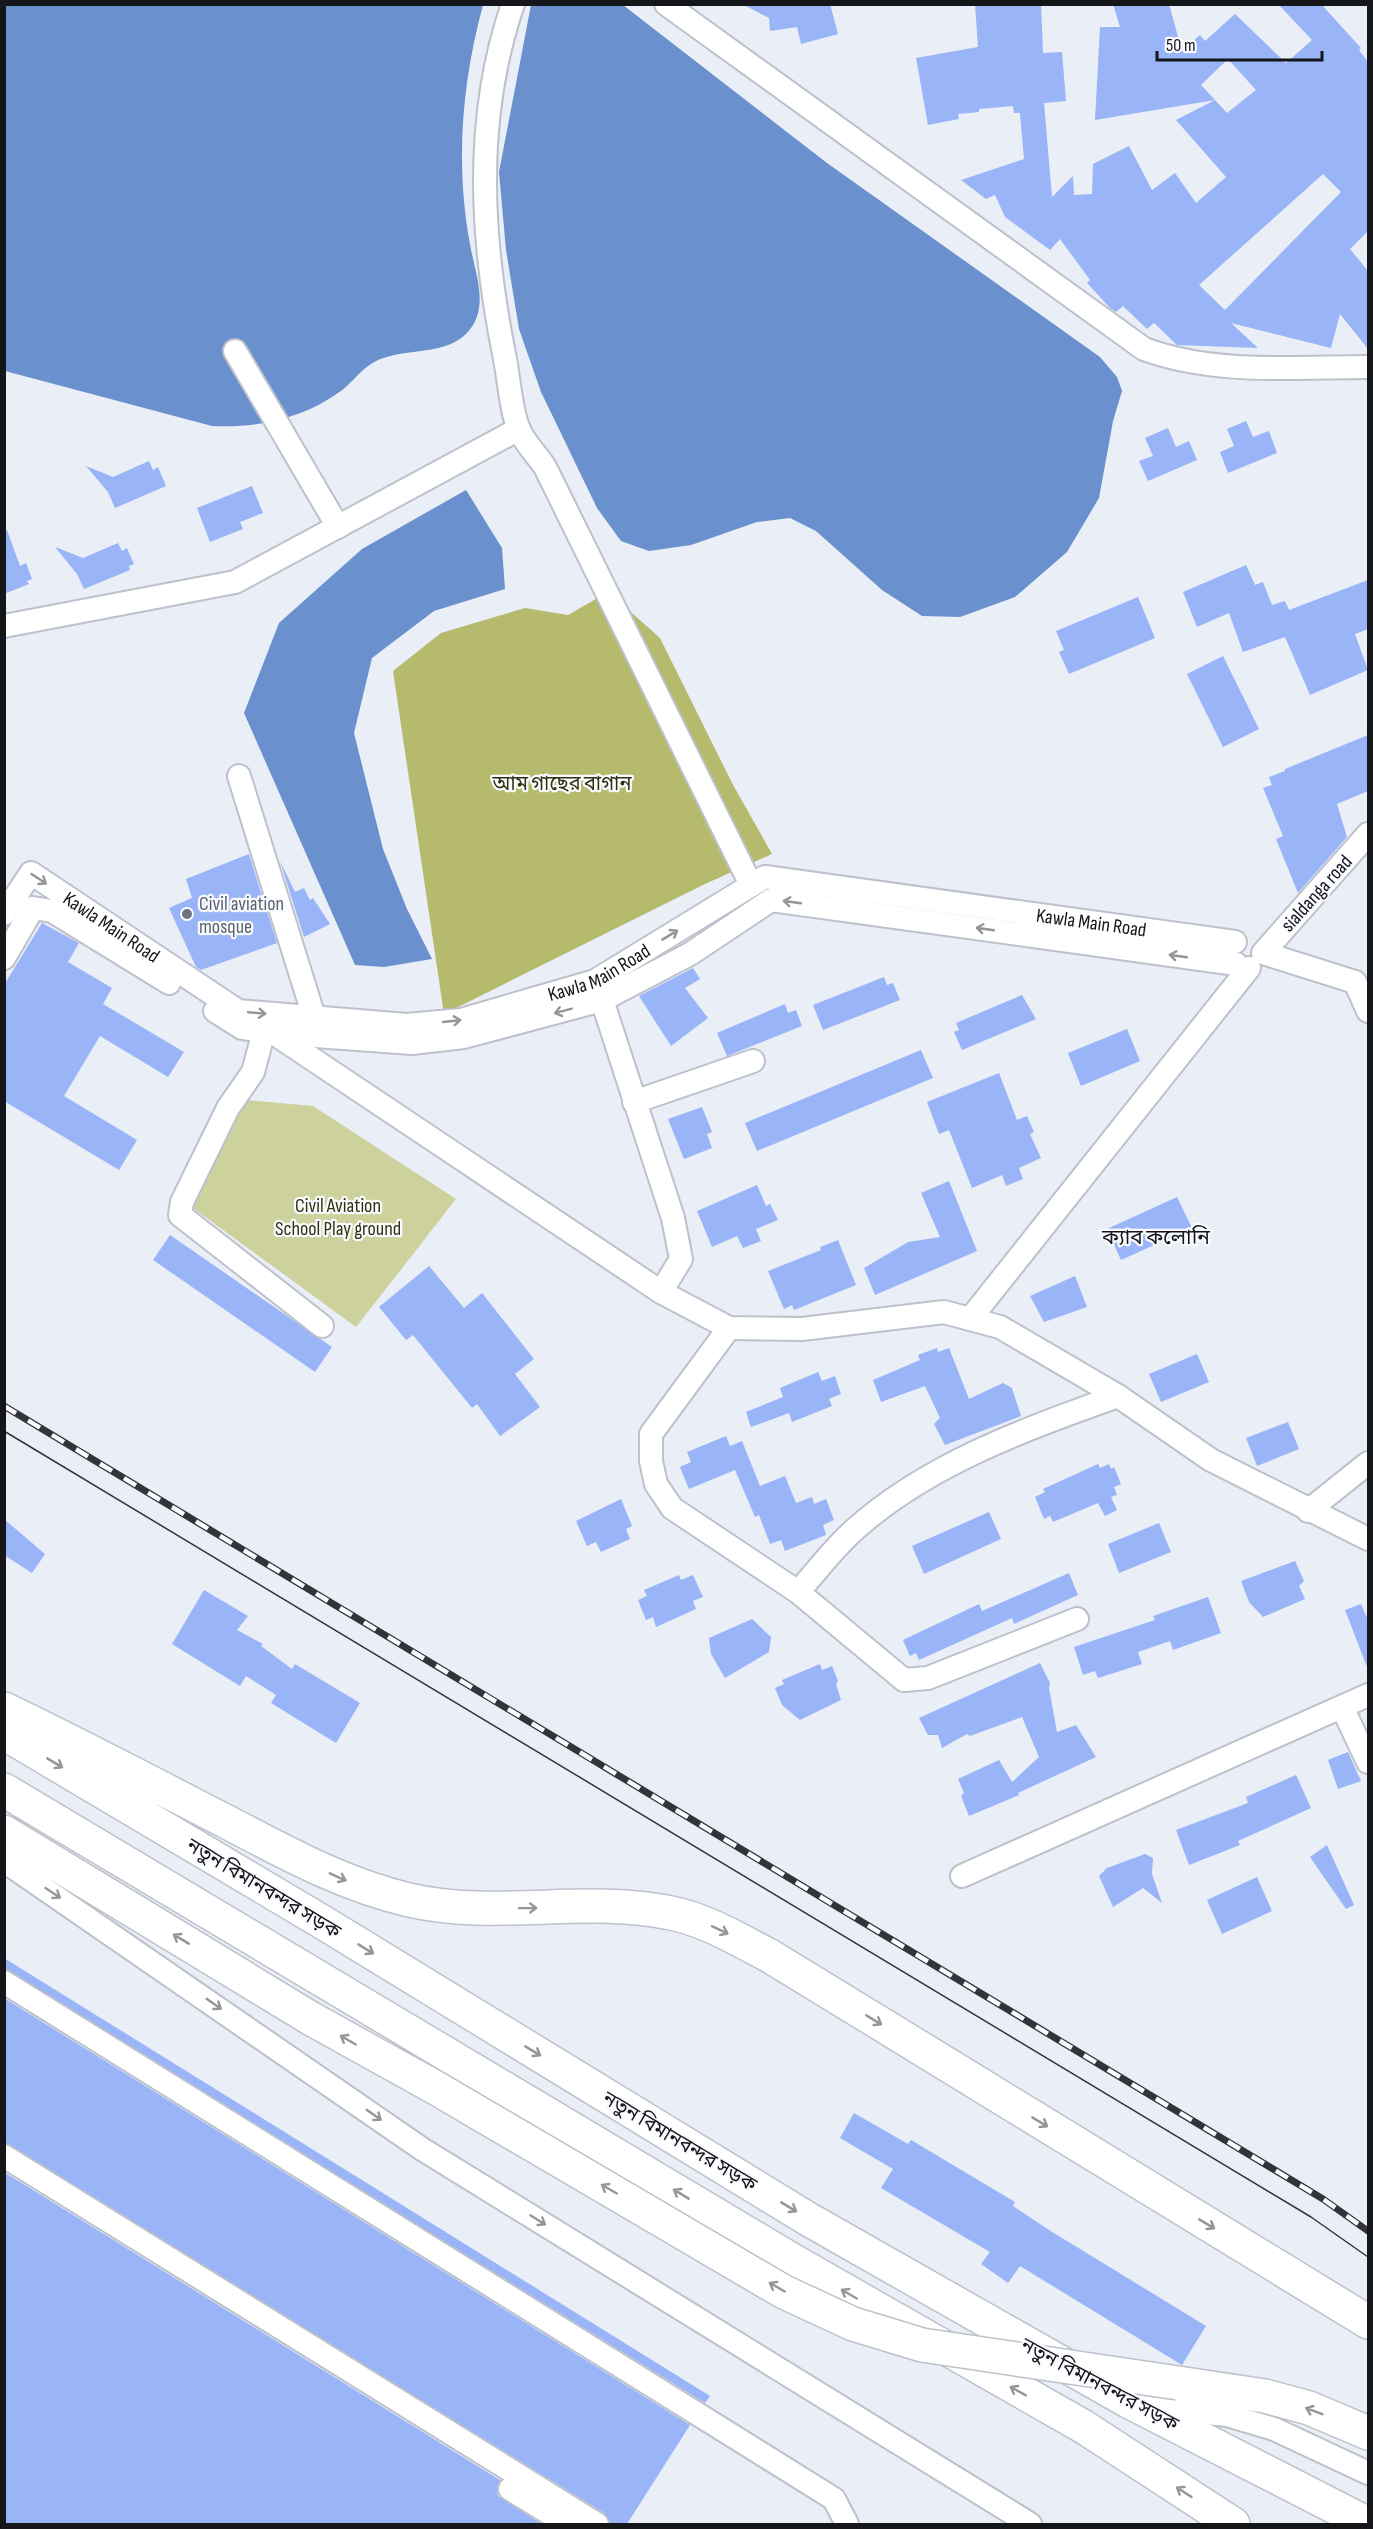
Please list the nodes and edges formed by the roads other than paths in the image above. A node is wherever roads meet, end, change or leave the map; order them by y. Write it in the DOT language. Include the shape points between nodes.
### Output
graph roads {
  1 [pos="513,4"];
  2 [pos="666,4"];
  3 [pos="235,351"];
  4 [pos="1368,367"];
  5 [pos="519,429"];
  6 [pos="338,526"];
  7 [pos="4,626"];
  8 [pos="239,776"];
  9 [pos="1368,834"];
  10 [pos="752,885"];
  11 [pos="6,908"];
  12 [pos="1246,957"];
  13 [pos="4,958"];
  14 [pos="1362,983"];
  15 [pos="602,1000"];
  16 [pos="1368,1011"];
  17 [pos="314,1017"];
  18 [pos="269,1032"];
  19 [pos="753,1061"];
  20 [pos="634,1102"];
  21 [pos="661,1292"];
  22 [pos="970,1318"];
  23 [pos="322,1326"];
  24 [pos="729,1328"];
  25 [pos="1118,1396"];
  26 [pos="1368,1463"];
  27 [pos="1308,1510"];
  28 [pos="1368,1539"];
  29 [pos="1077,1618"];
  30 [pos="896,1673"];
  31 [pos="4,1693"];
  32 [pos="1368,1695"];
  33 [pos="1342,1707"];
  34 [pos="4,1709"];
  35 [pos="4,1733"];
  36 [pos="1368,1762"];
  37 [pos="4,1790"];
  38 [pos="4,1832"];
  39 [pos="4,1861"];
  40 [pos="303,1861"];
  41 [pos="962,1876"];
  42 [pos="4,1982"];
  43 [pos="4,2156"];
  44 [pos="4,2170"];
  45 [pos="1368,2322"];
  46 [pos="1139,2406"];
  47 [pos="1368,2433"];
  48 [pos="1368,2473"];
  49 [pos="567,2524"];
  50 [pos="597,2524"];
  51 [pos="847,2524"];
  52 [pos="1030,2524"];
  53 [pos="1233,2524"];
  54 [pos="1368,2524"];
  1 -- 5 [label="street" via="501,38 491,102 484,220 492,298"];
  2 -- 4 [label="street" via="1144,349 1176,361 1235,367"];
  3 -- 6 [label="street"];
  5 -- 6 [label="street"];
  5 -- 10 [label="street" via="545,467"];
  6 -- 7 [label="street" via="235,582"];
  8 -- 17 [label="street"];
  9 -- 12 [label="street, sialdanga road"];
  10 -- 12 [label="street, Kawla Main Road" via="765,877"];
  17 -- 10 [label="street, Kawla Main Road, one-way" via="407,1025 461,1020 595,981"];
  11 -- 17 [label="street, Kawla Main Road, one-way" via="31,873 238,1011"];
  12 -- 14 [label="street"];
  12 -- 15 [label="street, Kawla Main Road, one-way" via="771,900 690,954"];
  12 -- 22 [label="street, sialdanga road"];
  13 -- 18 [label="street, Kawla Main Road" via="33,908 52,911 242,1028"];
  14 -- 16 [label="street"];
  15 -- 18 [label="street, Kawla Main Road, one-way" via="464,1037 412,1043"];
  15 -- 20 [label="street"];
  18 -- 21 [label="street"];
  18 -- 23 [label="street" via="252,1072 228,1108 182,1202 180,1215"];
  19 -- 20 [label="street"];
  20 -- 21 [label="street" via="673,1218 681,1259"];
  21 -- 24 [label="street"];
  22 -- 24 [label="street" via="944,1312 802,1329"];
  22 -- 25 [label="street" via="1000,1327"];
  24 -- 30 [label="street" via="651,1434 656,1484 672,1508 798,1592"];
  25 -- 27 [label="street" via="1211,1460"];
  25 -- 30 [label="street" via="981,1449 903,1492 853,1531 798,1592"];
  26 -- 27 [label="street"];
  27 -- 28 [label="street"];
  29 -- 30 [label="street" via="928,1678 904,1680"];
  31 -- 40 [label="highway" via="244,1814"];
  32 -- 33 [label="street"];
  33 -- 36 [label="street"];
  33 -- 41 [label="street"];
  34 -- 40 [label="highway"];
  35 -- 46 [label="highway, নতুন বিমানবন্দর সড়ক, one-way" via="324,1923 807,2219"];
  53 -- 37 [label="highway, one-way" via="1084,2427 790,2259"];
  47 -- 38 [label="highway, one-way, bridge" via="1309,2408 1265,2396 963,2353 853,2324 784,2292 310,2018"];
  39 -- 52 [label="street, one-way" via="422,2149"];
  40 -- 45 [label="highway, one-way" via="360,1886 411,1900 467,1909 632,1906 673,1913 715,1928 770,1956"];
  42 -- 51 [label="street" via="834,2499"];
  43 -- 50 [label="street"];
  44 -- 49 [label="street"];
  46 -- 48 [label="street" via="1227,2415 1274,2429"];
  46 -- 54 [label="highway, নতুন বিমানবন্দর সড়ক"];
}
